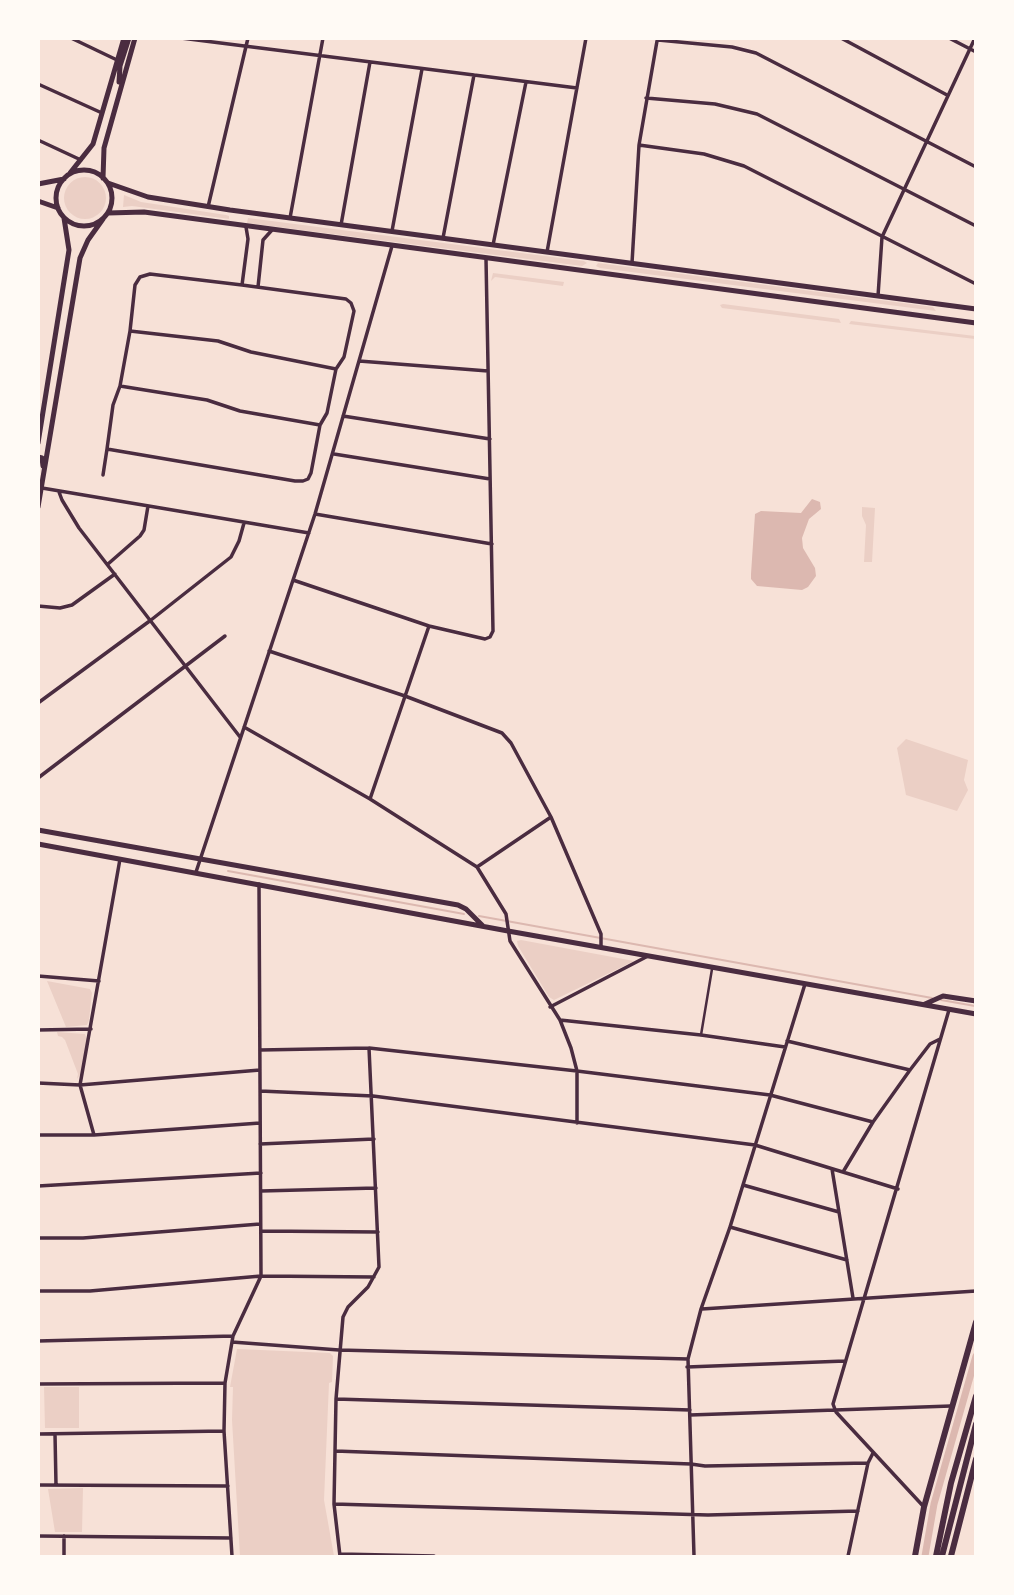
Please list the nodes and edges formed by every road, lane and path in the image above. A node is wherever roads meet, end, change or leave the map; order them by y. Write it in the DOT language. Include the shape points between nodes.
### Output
graph roads {
  1 [pos="71,38"];
  2 [pos="127,38"];
  3 [pos="135,38"];
  4 [pos="181,38"];
  5 [pos="248,38"];
  6 [pos="323,38"];
  7 [pos="841,38"];
  8 [pos="949,38"];
  9 [pos="975,38"];
  10 [pos="585,39"];
  11 [pos="658,39"];
  12 [pos="247,47"];
  13 [pos="973,51"];
  14 [pos="320,56"];
  15 [pos="117,60"];
  16 [pos="370,62"];
  17 [pos="422,69"];
  18 [pos="474,75"];
  19 [pos="526,82"];
  20 [pos="38,84"];
  21 [pos="577,88"];
  22 [pos="119,89"];
  23 [pos="948,96"];
  24 [pos="646,98"];
  25 [pos="102,113"];
  26 [pos="38,140"];
  27 [pos="926,142"];
  28 [pos="639,145"];
  29 [pos="82,160"];
  30 [pos="975,167"];
  31 [pos="66,177"];
  32 [pos="106,181"];
  33 [pos="38,184"];
  34 [pos="903,190"];
  35 [pos="38,201"];
  36 [pos="208,207"];
  37 [pos="58,208"];
  38 [pos="230,210"];
  39 [pos="108,213"];
  40 [pos="249,213"];
  41 [pos="64,218"];
  42 [pos="290,218"];
  43 [pos="103,219"];
  44 [pos="229,224"];
  45 [pos="341,225"];
  46 [pos="975,226"];
  47 [pos="246,227"];
  48 [pos="272,230"];
  49 [pos="392,232"];
  50 [pos="882,237"];
  51 [pos="443,238"];
  52 [pos="493,245"];
  53 [pos="392,246"];
  54 [pos="547,252"];
  55 [pos="591,257"];
  56 [pos="486,259"];
  57 [pos="632,263"];
  58 [pos="589,273"];
  59 [pos="975,284"];
  60 [pos="242,285"];
  61 [pos="258,286"];
  62 [pos="878,296"];
  63 [pos="943,304"];
  64 [pos="975,309"];
  65 [pos="941,318"];
  66 [pos="975,323"];
  67 [pos="130,331"];
  68 [pos="359,361"];
  69 [pos="336,369"];
  70 [pos="488,371"];
  71 [pos="120,386"];
  72 [pos="38,393"];
  73 [pos="47,394"];
  74 [pos="44,409"];
  75 [pos="343,416"];
  76 [pos="320,425"];
  77 [pos="51,436"];
  78 [pos="490,439"];
  79 [pos="38,443"];
  80 [pos="107,449"];
  81 [pos="332,454"];
  82 [pos="38,457"];
  83 [pos="103,475"];
  84 [pos="491,479"];
  85 [pos="42,486"];
  86 [pos="59,492"];
  87 [pos="148,506"];
  88 [pos="38,507"];
  89 [pos="315,514"];
  90 [pos="243,523"];
  91 [pos="309,533"];
  92 [pos="492,544"];
  93 [pos="108,564"];
  94 [pos="115,574"];
  95 [pos="293,580"];
  96 [pos="38,606"];
  97 [pos="151,620"];
  98 [pos="429,626"];
  99 [pos="225,636"];
  100 [pos="270,651"];
  101 [pos="185,665"];
  102 [pos="405,696"];
  103 [pos="38,703"];
  104 [pos="244,727"];
  105 [pos="241,738"];
  106 [pos="38,778"];
  107 [pos="370,799"];
  108 [pos="551,817"];
  109 [pos="38,830"];
  110 [pos="38,844"];
  111 [pos="120,858"];
  112 [pos="201,858"];
  113 [pos="477,867"];
  114 [pos="196,873"];
  115 [pos="259,884"];
  116 [pos="508,925"];
  117 [pos="483,926"];
  118 [pos="601,944"];
  119 [pos="649,956"];
  120 [pos="712,968"];
  121 [pos="38,976"];
  122 [pos="99,981"];
  123 [pos="805,984"];
  124 [pos="931,1000"];
  125 [pos="975,1001"];
  126 [pos="550,1007"];
  127 [pos="950,1008"];
  128 [pos="975,1014"];
  129 [pos="560,1020"];
  130 [pos="91,1029"];
  131 [pos="38,1030"];
  132 [pos="701,1035"];
  133 [pos="940,1039"];
  134 [pos="787,1041"];
  135 [pos="785,1047"];
  136 [pos="369,1048"];
  137 [pos="260,1050"];
  138 [pos="260,1070"];
  139 [pos="910,1070"];
  140 [pos="576,1072"];
  141 [pos="38,1083"];
  142 [pos="80,1085"];
  143 [pos="260,1091"];
  144 [pos="770,1095"];
  145 [pos="373,1096"];
  146 [pos="873,1122"];
  147 [pos="260,1123"];
  148 [pos="577,1123"];
  149 [pos="38,1135"];
  150 [pos="94,1135"];
  151 [pos="374,1139"];
  152 [pos="260,1144"];
  153 [pos="755,1145"];
  154 [pos="832,1169"];
  155 [pos="843,1172"];
  156 [pos="261,1173"];
  157 [pos="743,1185"];
  158 [pos="38,1186"];
  159 [pos="376,1188"];
  160 [pos="898,1189"];
  161 [pos="261,1191"];
  162 [pos="839,1212"];
  163 [pos="261,1224"];
  164 [pos="730,1227"];
  165 [pos="261,1231"];
  166 [pos="377,1232"];
  167 [pos="38,1238"];
  168 [pos="847,1260"];
  169 [pos="261,1276"];
  170 [pos="374,1277"];
  171 [pos="38,1291"];
  172 [pos="975,1291"];
  173 [pos="864,1298"];
  174 [pos="853,1299"];
  175 [pos="701,1309"];
  176 [pos="975,1322"];
  177 [pos="233,1336"];
  178 [pos="38,1341"];
  179 [pos="232,1342"];
  180 [pos="339,1350"];
  181 [pos="688,1359"];
  182 [pos="846,1361"];
  183 [pos="687,1367"];
  184 [pos="225,1383"];
  185 [pos="38,1384"];
  186 [pos="975,1396"];
  187 [pos="336,1399"];
  188 [pos="951,1406"];
  189 [pos="836,1412"];
  190 [pos="690,1413"];
  191 [pos="975,1424"];
  192 [pos="224,1431"];
  193 [pos="38,1434"];
  194 [pos="55,1434"];
  195 [pos="335,1451"];
  196 [pos="873,1453"];
  197 [pos="975,1459"];
  198 [pos="868,1463"];
  199 [pos="691,1464"];
  200 [pos="973,1475"];
  201 [pos="38,1485"];
  202 [pos="56,1485"];
  203 [pos="228,1486"];
  204 [pos="914,1496"];
  205 [pos="927,1496"];
  206 [pos="334,1504"];
  207 [pos="924,1507"];
  208 [pos="858,1511"];
  209 [pos="693,1513"];
  210 [pos="38,1536"];
  211 [pos="64,1536"];
  212 [pos="231,1538"];
  213 [pos="340,1555"];
  214 [pos="64,1556"];
  215 [pos="232,1556"];
  216 [pos="434,1556"];
  217 [pos="694,1556"];
  218 [pos="848,1556"];
  219 [pos="915,1556"];
  220 [pos="936,1556"];
  221 [pos="943,1556"];
  222 [pos="951,1556"];
  1 -- 15 [label="street"];
  2 -- 15 [label="main road"];
  2 -- 22 [label="main road"];
  3 -- 22 [label="main road"];
  4 -- 12 [label="street"];
  5 -- 12 [label="street"];
  6 -- 14 [label="street"];
  7 -- 23 [label="street"];
  8 -- 13 [label="street"];
  9 -- 13 [label="street"];
  10 -- 21 [label="street"];
  11 -- 24 [label="street"];
  11 -- 27 [label="street" via="756,53"];
  12 -- 14 [label="street"];
  12 -- 36 [label="street"];
  13 -- 23 [label="street"];
  14 -- 16 [label="street"];
  14 -- 42 [label="street"];
  15 -- 25 [label="main road"];
  16 -- 17 [label="street"];
  16 -- 45 [label="street"];
  17 -- 18 [label="street"];
  17 -- 49 [label="street"];
  18 -- 19 [label="street"];
  18 -- 51 [label="street"];
  19 -- 21 [label="street"];
  19 -- 52 [label="street"];
  20 -- 25 [label="street"];
  21 -- 54 [label="street"];
  22 -- 32 [label="main road" via="104,148"];
  23 -- 27 [label="street"];
  24 -- 28 [label="street"];
  24 -- 34 [label="street" via="747,111"];
  25 -- 29 [label="main road" via="93,144"];
  26 -- 29 [label="street"];
  27 -- 30 [label="street"];
  27 -- 34 [label="street"];
  28 -- 50 [label="street" via="734,163"];
  28 -- 57 [label="street"];
  29 -- 31 [label="main road"];
  31 -- 32 [label="main road" via="82,170 95,172"];
  31 -- 33 [label="main road"];
  31 -- 37 [label="main road" via="56,196"];
  32 -- 36 [label="main road" via="135,194"];
  32 -- 39 [label="main road" via="113,198"];
  34 -- 46 [label="street"];
  34 -- 50 [label="street"];
  35 -- 37 [label="main road"];
  36 -- 38 [label="main road"];
  37 -- 41 [label="main road"];
  38 -- 40 [label="main road"];
  38 -- 44 [label="main road" via="234,218"];
  39 -- 43 [label="main road"];
  39 -- 44 [label="main road" via="134,211"];
  40 -- 42 [label="main road"];
  40 -- 47 [label="main road"];
  41 -- 43 [label="main road" via="83,227"];
  41 -- 73 [label="main road" via="69,250"];
  42 -- 45 [label="main road"];
  43 -- 77 [label="main road" via="80,258"];
  44 -- 47 [label="main road"];
  45 -- 49 [label="main road"];
  47 -- 48 [label="main road"];
  47 -- 60 [label="street"];
  48 -- 53 [label="main road"];
  48 -- 61 [label="street" via="263,240"];
  49 -- 51 [label="main road"];
  50 -- 59 [label="street"];
  50 -- 62 [label="street"];
  51 -- 52 [label="main road"];
  52 -- 54 [label="main road"];
  53 -- 56 [label="main road"];
  53 -- 68 [label="street"];
  54 -- 55 [label="main road"];
  55 -- 57 [label="main road"];
  55 -- 58 [label="main road"];
  56 -- 58 [label="main road"];
  56 -- 70 [label="street"];
  57 -- 62 [label="main road"];
  58 -- 65 [label="main road"];
  60 -- 61 [label="street"];
  60 -- 67 [label="street" via="139,277"];
  61 -- 69 [label="street" via="351,303 354,311 344,356"];
  62 -- 63 [label="main road"];
  63 -- 64 [label="main road"];
  63 -- 65 [label="main road"];
  65 -- 66 [label="main road"];
  67 -- 69 [label="street" via="218,341"];
  67 -- 71 [label="street"];
  68 -- 70 [label="street"];
  68 -- 75 [label="street"];
  69 -- 76 [label="street"];
  70 -- 78 [label="street"];
  71 -- 76 [label="street"];
  71 -- 80 [label="street"];
  72 -- 73 [label="street"];
  73 -- 74 [label="main road"];
  74 -- 77 [label="main road" via="44,429"];
  74 -- 79 [label="main road"];
  75 -- 78 [label="street"];
  75 -- 81 [label="street"];
  76 -- 80 [label="street" via="311,473 303,481"];
  77 -- 85 [label="main road"];
  78 -- 84 [label="street"];
  80 -- 83 [label="street"];
  81 -- 84 [label="street"];
  81 -- 89 [label="street"];
  82 -- 85 [label="main road" via="44,462"];
  84 -- 92 [label="street"];
  85 -- 86 [label="street"];
  85 -- 88 [label="main road"];
  86 -- 87 [label="street"];
  86 -- 93 [label="street" via="79,528"];
  87 -- 90 [label="street"];
  87 -- 93 [label="street" via="140,536"];
  89 -- 91 [label="street"];
  89 -- 92 [label="street"];
  90 -- 91 [label="street"];
  90 -- 97 [label="street" via="231,557"];
  91 -- 95 [label="street"];
  92 -- 98 [label="street" via="491,637"];
  93 -- 94 [label="street"];
  94 -- 96 [label="street" via="72,605"];
  94 -- 97 [label="street"];
  95 -- 98 [label="street"];
  95 -- 100 [label="street"];
  97 -- 101 [label="street"];
  97 -- 103 [label="street"];
  98 -- 102 [label="street"];
  99 -- 101 [label="street"];
  100 -- 102 [label="street"];
  100 -- 104 [label="street"];
  101 -- 105 [label="street"];
  101 -- 106 [label="street"];
  102 -- 107 [label="street"];
  102 -- 108 [label="street" via="502,733"];
  104 -- 105 [label="street"];
  104 -- 107 [label="street"];
  105 -- 112 [label="street"];
  107 -- 113 [label="street"];
  108 -- 113 [label="street"];
  108 -- 118 [label="street" via="601,934"];
  109 -- 112 [label="main road"];
  110 -- 111 [label="main road"];
  111 -- 114 [label="main road"];
  111 -- 122 [label="street"];
  112 -- 114 [label="street"];
  112 -- 117 [label="main road" via="458,905"];
  113 -- 116 [label="street"];
  114 -- 115 [label="main road"];
  115 -- 117 [label="main road"];
  115 -- 137 [label="street"];
  116 -- 117 [label="main road"];
  116 -- 118 [label="main road"];
  116 -- 126 [label="street" via="510,941"];
  118 -- 119 [label="main road"];
  119 -- 120 [label="main road"];
  119 -- 126 [label="street"];
  120 -- 123 [label="main road"];
  120 -- 132 [label="street"];
  121 -- 122 [label="street"];
  122 -- 130 [label="street"];
  123 -- 124 [label="main road"];
  123 -- 134 [label="street"];
  124 -- 125 [label="main road"];
  124 -- 127 [label="main road"];
  126 -- 129 [label="street"];
  127 -- 128 [label="main road"];
  127 -- 133 [label="street"];
  129 -- 132 [label="street"];
  129 -- 140 [label="street"];
  130 -- 131 [label="street"];
  130 -- 142 [label="street"];
  132 -- 135 [label="street"];
  133 -- 139 [label="street" via="930,1044"];
  133 -- 160 [label="street"];
  134 -- 135 [label="street"];
  134 -- 139 [label="street"];
  135 -- 144 [label="street"];
  136 -- 137 [label="street"];
  136 -- 140 [label="street"];
  136 -- 145 [label="street"];
  137 -- 138 [label="street"];
  138 -- 142 [label="street"];
  138 -- 143 [label="street"];
  139 -- 146 [label="street"];
  140 -- 144 [label="street"];
  140 -- 148 [label="street"];
  141 -- 142 [label="street"];
  142 -- 150 [label="street"];
  143 -- 145 [label="street"];
  143 -- 147 [label="street"];
  144 -- 146 [label="street"];
  144 -- 153 [label="street"];
  145 -- 148 [label="street"];
  145 -- 151 [label="street"];
  146 -- 155 [label="street"];
  147 -- 150 [label="street"];
  147 -- 152 [label="street"];
  148 -- 153 [label="street"];
  149 -- 150 [label="street"];
  151 -- 152 [label="street"];
  151 -- 159 [label="street"];
  152 -- 156 [label="street"];
  153 -- 154 [label="street"];
  153 -- 157 [label="street"];
  154 -- 155 [label="street"];
  154 -- 162 [label="street"];
  155 -- 160 [label="street"];
  156 -- 158 [label="street"];
  156 -- 161 [label="street"];
  157 -- 162 [label="street"];
  157 -- 164 [label="street"];
  159 -- 161 [label="street"];
  159 -- 166 [label="street"];
  160 -- 173 [label="street"];
  161 -- 163 [label="street"];
  162 -- 168 [label="street"];
  163 -- 165 [label="street"];
  163 -- 167 [label="street"];
  164 -- 168 [label="street"];
  164 -- 175 [label="street"];
  165 -- 166 [label="street"];
  165 -- 169 [label="street"];
  166 -- 170 [label="street" via="379,1267"];
  168 -- 174 [label="street"];
  169 -- 170 [label="street"];
  169 -- 171 [label="street" via="90,1292"];
  169 -- 177 [label="street"];
  170 -- 180 [label="street" via="343,1317"];
  172 -- 173 [label="street"];
  173 -- 174 [label="street"];
  173 -- 182 [label="street"];
  174 -- 175 [label="street"];
  175 -- 181 [label="street"];
  176 -- 188 [label="main road"];
  177 -- 178 [label="street"];
  177 -- 179 [label="street"];
  179 -- 180 [label="street"];
  179 -- 184 [label="street"];
  180 -- 181 [label="street"];
  180 -- 187 [label="street"];
  181 -- 183 [label="street"];
  182 -- 183 [label="street"];
  182 -- 189 [label="street" via="833,1404"];
  183 -- 190 [label="street"];
  184 -- 185 [label="street"];
  184 -- 192 [label="street"];
  186 -- 220 [label="main road"];
  187 -- 190 [label="street"];
  187 -- 195 [label="street"];
  188 -- 189 [label="street"];
  188 -- 205 [label="main road"];
  189 -- 190 [label="street"];
  189 -- 196 [label="street"];
  190 -- 199 [label="street"];
  191 -- 221 [label="main road"];
  192 -- 194 [label="street"];
  192 -- 203 [label="street"];
  193 -- 194 [label="street"];
  194 -- 202 [label="street"];
  195 -- 199 [label="street"];
  195 -- 206 [label="street"];
  196 -- 198 [label="street"];
  196 -- 204 [label="street"];
  197 -- 200 [label="main road"];
  198 -- 199 [label="street"];
  198 -- 208 [label="street"];
  199 -- 209 [label="street"];
  200 -- 222 [label="main road"];
  201 -- 202 [label="street"];
  202 -- 203 [label="street"];
  203 -- 212 [label="street"];
  204 -- 205 [label="street"];
  204 -- 207 [label="street"];
  205 -- 207 [label="main road"];
  206 -- 209 [label="street"];
  206 -- 213 [label="street"];
  207 -- 219 [label="main road"];
  208 -- 209 [label="street"];
  208 -- 218 [label="street"];
  209 -- 217 [label="street"];
  210 -- 211 [label="street"];
  211 -- 212 [label="street"];
  211 -- 214 [label="street"];
  212 -- 215 [label="street"];
  213 -- 216 [label="street"];
}
